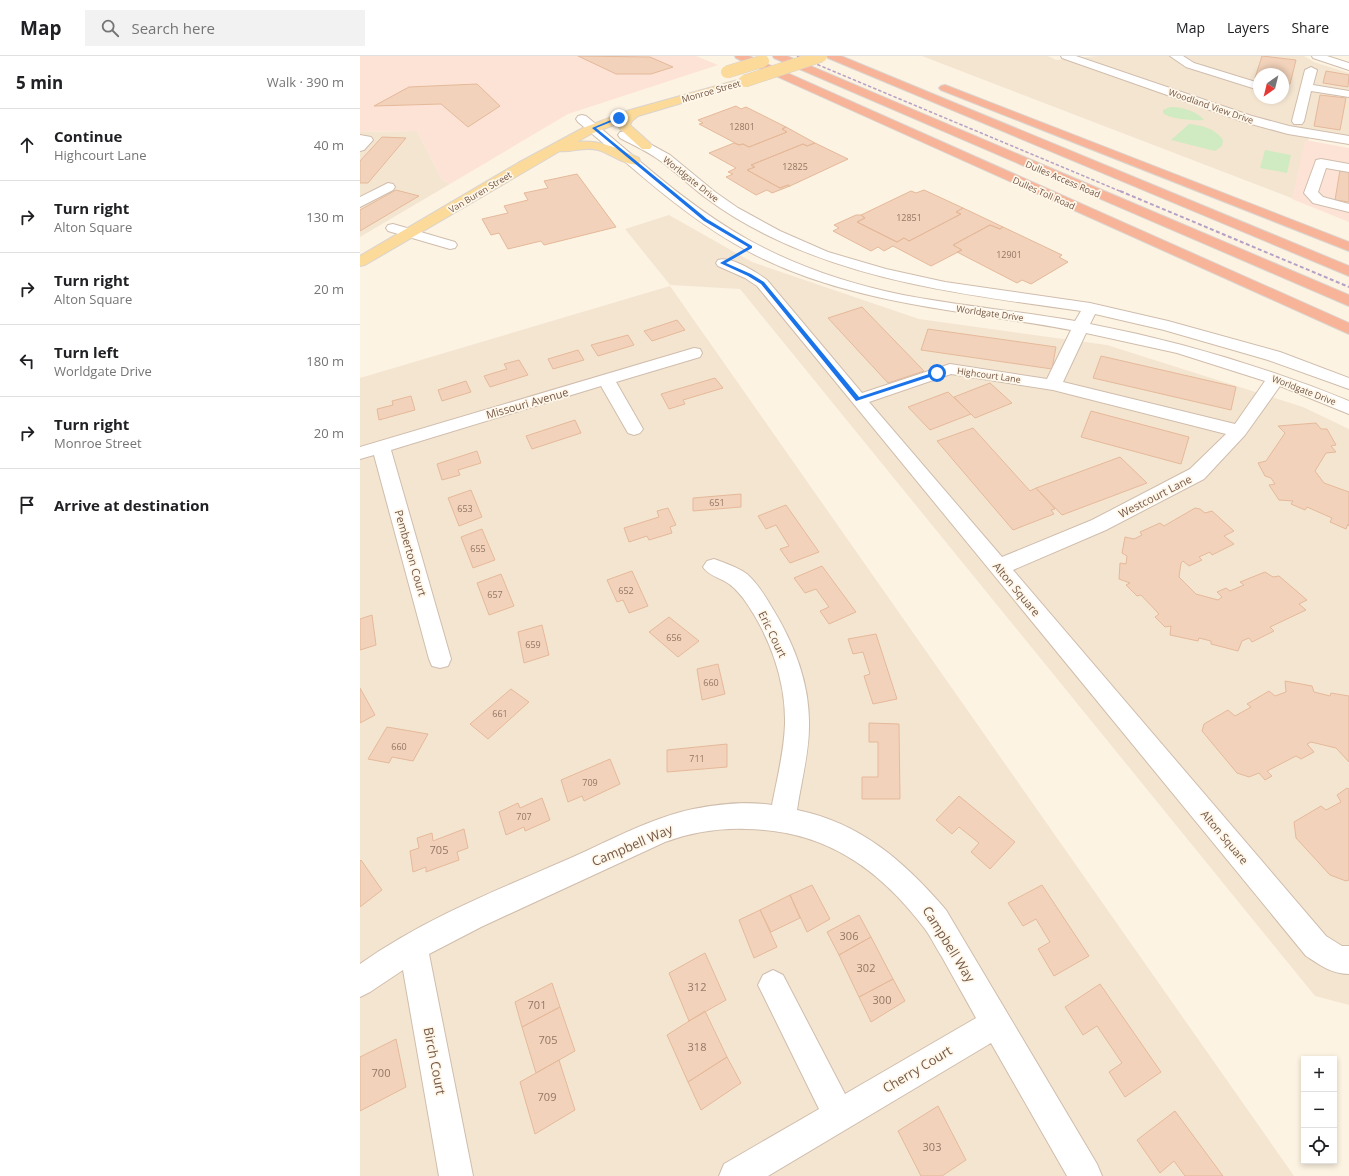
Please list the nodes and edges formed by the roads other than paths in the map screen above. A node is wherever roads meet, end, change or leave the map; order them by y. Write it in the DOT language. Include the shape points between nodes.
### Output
graph roads {
  1 [pos="740,56"];
  2 [pos="777,56"];
  3 [pos="821,56"];
  4 [pos="832,56"];
  5 [pos="1101,56"];
  6 [pos="1175,56"];
  7 [pos="1316,56"];
  8 [pos="1072,57"];
  9 [pos="1349,67"];
  10 [pos="1311,70"];
  11 [pos="715,76"];
  12 [pos="1225,76"];
  13 [pos="937,85"];
  14 [pos="1208,85"];
  15 [pos="1253,86"];
  16 [pos="1307,87"];
  17 [pos="1349,94"];
  18 [pos="634,113"];
  19 [pos="594,114"];
  20 [pos="582,119"];
  21 [pos="1298,121"];
  22 [pos="570,124"];
  23 [pos="598,127"];
  24 [pos="360,139"];
  25 [pos="1349,140"];
  26 [pos="930,141"];
  27 [pos="646,146"];
  28 [pos="360,147"];
  29 [pos="1324,149"];
  30 [pos="634,161"];
  31 [pos="1322,163"];
  32 [pos="523,166"];
  33 [pos="1349,168"];
  34 [pos="388,187"];
  35 [pos="360,202"];
  36 [pos="430,206"];
  37 [pos="1349,208"];
  38 [pos="393,228"];
  39 [pos="410,233"];
  40 [pos="775,234"];
  41 [pos="450,245"];
  42 [pos="751,247"];
  43 [pos="1349,247"];
  44 [pos="360,248"];
  45 [pos="360,262"];
  46 [pos="1349,271"];
  47 [pos="1349,302"];
  48 [pos="1090,308"];
  49 [pos="1082,327"];
  50 [pos="1349,329"];
  51 [pos="694,353"];
  52 [pos="1276,379"];
  53 [pos="606,380"];
  54 [pos="1053,384"];
  55 [pos="1349,384"];
  56 [pos="858,400"];
  57 [pos="1349,408"];
  58 [pos="634,429"];
  59 [pos="1239,431"];
  60 [pos="381,446"];
  61 [pos="360,452"];
  62 [pos="714,567"];
  63 [pos="999,567"];
  64 [pos="440,659"];
  65 [pos="782,819"];
  66 [pos="413,946"];
  67 [pos="1349,960"];
  68 [pos="360,982"];
  69 [pos="772,985"];
  70 [pos="996,1023"];
  71 [pos="839,1115"];
  72 [pos="456,1176"];
  73 [pos="736,1176"];
  74 [pos="1085,1176"];
  1 -- 26 [label="highway, Dulles Toll Road"];
  2 -- 11 [label="main road, Monroe Street, bridge"];
  2 -- 47 [label="highway, Dulles Access Road"];
  3 -- 18 [label="main road, Monroe Street, bridge" via="746,81"];
  4 -- 46 [label="highway"];
  5 -- 8 [label="street"];
  6 -- 12 [label="street" via="1190,65"];
  7 -- 9 [label="street"];
  8 -- 25 [label="street, Woodland View Drive" via="1248,119 1288,130"];
  10 -- 16 [label="street"];
  12 -- 14 [label="street"];
  12 -- 15 [label="street"];
  13 -- 43 [label="highway"];
  16 -- 17 [label="street"];
  16 -- 21 [label="street"];
  18 -- 23 [label="main road, Monroe Street"];
  18 -- 27 [label="main road" via="626,120 624,126"];
  19 -- 20 [label="main road"];
  20 -- 22 [label="main road"];
  20 -- 23 [label="street, Worldgate Drive"];
  23 -- 27 [label="street, Worldgate Drive"];
  23 -- 30 [label="street, Worldgate Drive"];
  23 -- 32 [label="main road, Van Buren Street"];
  24 -- 28 [label="street" via="367,140"];
  26 -- 47 [label="highway" via="1044,183 1279,278"];
  26 -- 50 [label="highway, Dulles Toll Road"];
  27 -- 40 [label="street, Worldgate Drive" via="722,204"];
  29 -- 31 [label="street"];
  30 -- 32 [label="main road" via="603,146 587,144 569,147"];
  30 -- 42 [label="street, Worldgate Drive" via="705,220"];
  31 -- 33 [label="street"];
  31 -- 37 [label="street" via="1311,193 1318,200"];
  32 -- 39 [label="main road, Van Buren Street"];
  34 -- 35 [label="street"];
  36 -- 38 [label="main road"];
  38 -- 39 [label="street"];
  38 -- 44 [label="main road"];
  39 -- 41 [label="street"];
  39 -- 45 [label="main road, Van Buren Street"];
  40 -- 42 [label="street, Alton Square"];
  40 -- 48 [label="street, Worldgate Drive" via="824,255 896,276 965,291"];
  42 -- 49 [label="street, Worldgate Drive" via="819,276 879,294"];
  42 -- 56 [label="street, Alton Square" via="722,263 762,283"];
  48 -- 49 [label="street"];
  48 -- 55 [label="street, Worldgate Drive" via="1236,344"];
  49 -- 52 [label="street, Worldgate Drive" via="1179,349"];
  49 -- 54 [label="street"];
  51 -- 53 [label="street, Missouri Avenue"];
  52 -- 57 [label="street, Worldgate Drive"];
  52 -- 59 [label="street, Westcourt Lane"];
  53 -- 58 [label="street"];
  53 -- 60 [label="street, Missouri Avenue"];
  54 -- 56 [label="street, Highcourt Lane" via="950,369"];
  54 -- 59 [label="street, Highcourt Lane"];
  56 -- 63 [label="street, Alton Square"];
  59 -- 63 [label="street, Westcourt Lane" via="1197,474 1099,525"];
  60 -- 61 [label="street, Missouri Avenue"];
  60 -- 64 [label="street, Pemberton Court"];
  62 -- 65 [label="street, Eric Court" via="729,572 751,591 777,636 788,666 796,700 797,725"];
  63 -- 67 [label="street, Alton Square" via="1316,946 1339,960"];
  65 -- 66 [label="street, Campbell Way" via="760,816 728,817 694,822 655,833"];
  65 -- 70 [label="street, Campbell Way" via="828,832 859,847 908,885 936,920"];
  66 -- 68 [label="street, Campbell Way"];
  66 -- 72 [label="street, Birch Court"];
  69 -- 71 [label="street"];
  70 -- 71 [label="street, Cherry Court"];
  70 -- 74 [label="street, Campbell Way"];
  71 -- 73 [label="street, Cherry Court"];
}
